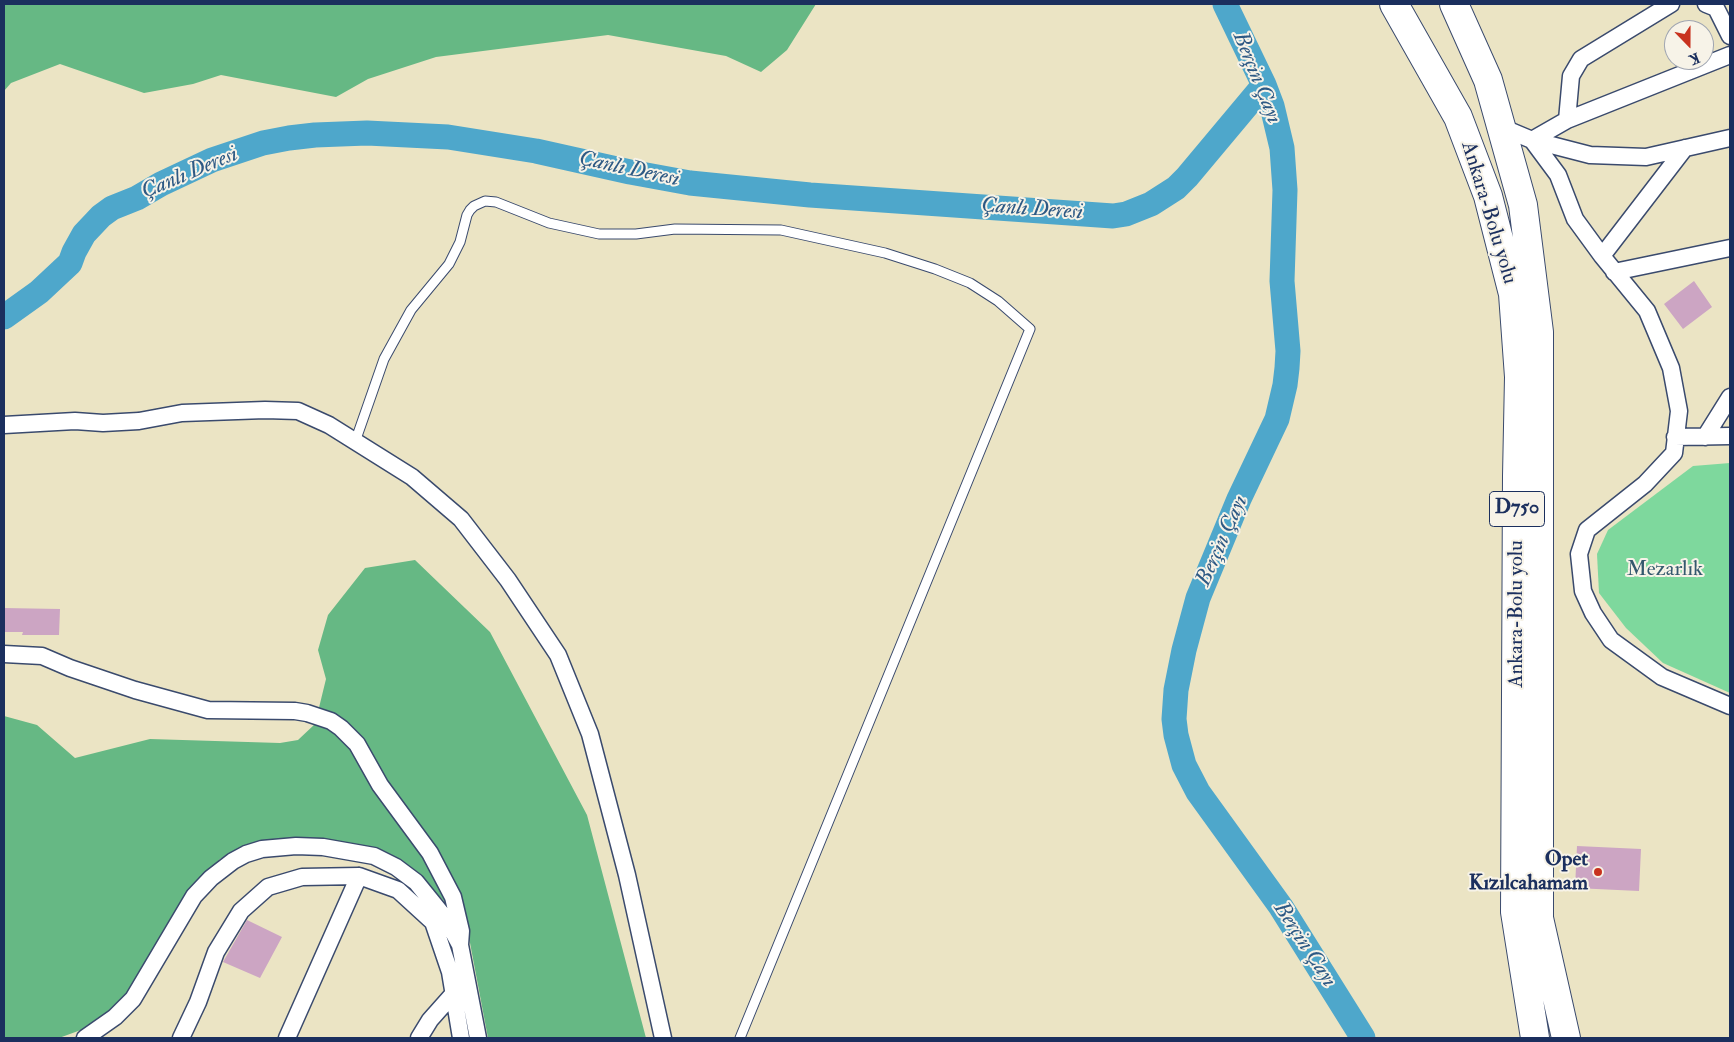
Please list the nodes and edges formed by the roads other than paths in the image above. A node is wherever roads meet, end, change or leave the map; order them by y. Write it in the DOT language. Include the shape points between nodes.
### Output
graph roads {
  1 [pos="1394,4"];
  2 [pos="1454,4"];
  3 [pos="1671,4"];
  4 [pos="1706,4"];
  5 [pos="1730,36"];
  6 [pos="1730,55"];
  7 [pos="1567,120"];
  8 [pos="1501,127"];
  9 [pos="1730,138"];
  10 [pos="1532,140"];
  11 [pos="1685,148"];
  12 [pos="1730,248"];
  13 [pos="1602,256"];
  14 [pos="1614,272"];
  15 [pos="1730,398"];
  16 [pos="4,425"];
  17 [pos="1730,436"];
  18 [pos="1676,437"];
  19 [pos="1706,437"];
  20 [pos="356,442"];
  21 [pos="4,654"];
  22 [pos="1730,706"];
  23 [pos="359,876"];
  24 [pos="460,946"];
  25 [pos="454,993"];
  26 [pos="1534,1036"];
  27 [pos="86,1038"];
  28 [pos="181,1038"];
  29 [pos="286,1038"];
  30 [pos="419,1038"];
  31 [pos="461,1038"];
  32 [pos="478,1038"];
  33 [pos="663,1038"];
  34 [pos="740,1038"];
  35 [pos="1566,1038"];
  1 -- 26 [label="highway, Ankara-Bolu yolu / D750" via="1458,117 1488,196 1513,294 1519,377 1515,912"];
  2 -- 8 [label="highway, Ankara-Bolu yolu / D750" via="1488,80"];
  3 -- 7 [label="street" via="1581,59 1571,76"];
  4 -- 5 [label="street" via="1716,8"];
  6 -- 7 [label="street"];
  7 -- 10 [label="street"];
  8 -- 10 [label="street"];
  8 -- 35 [label="highway, Ankara-Bolu yolu / D750" via="1523,205 1539,332 1539,918"];
  9 -- 11 [label="street"];
  10 -- 11 [label="street" via="1590,154 1646,157"];
  10 -- 13 [label="street" via="1558,175 1575,219"];
  11 -- 13 [label="street"];
  12 -- 14 [label="street"];
  13 -- 14 [label="street"];
  14 -- 18 [label="street" via="1646,311 1671,368 1679,411"];
  15 -- 19 [label="street"];
  16 -- 20 [label="street" via="139,421 182,412 298,411"];
  17 -- 19 [label="street"];
  18 -- 19 [label="street"];
  18 -- 22 [label="street" via="1674,453 1645,484 1587,530 1579,554 1583,591 1611,640 1662,677"];
  20 -- 33 [label="street" via="412,477 461,519 508,580 558,655 590,734 627,875"];
  20 -- 34 [label="lane" via="384,359 410,310 449,264 470,210 485,201 496,202 549,223 598,234 675,229 781,230 885,253 970,283 998,301 1030,329"];
  21 -- 24 [label="street" via="42,656 134,690 208,710 295,711 331,721 357,744 380,785 430,853 453,897 461,931"];
  23 -- 25 [label="street" via="398,890 432,922"];
  23 -- 28 [label="street" via="302,877 268,887 241,911 216,952"];
  23 -- 29 [label="street"];
  24 -- 27 [label="street" via="446,919 425,892 406,874 385,861 323,847 262,849 220,869 202,887 133,999"];
  24 -- 32 [label="street"];
  25 -- 30 [label="street"];
  25 -- 31 [label="street"];
}
